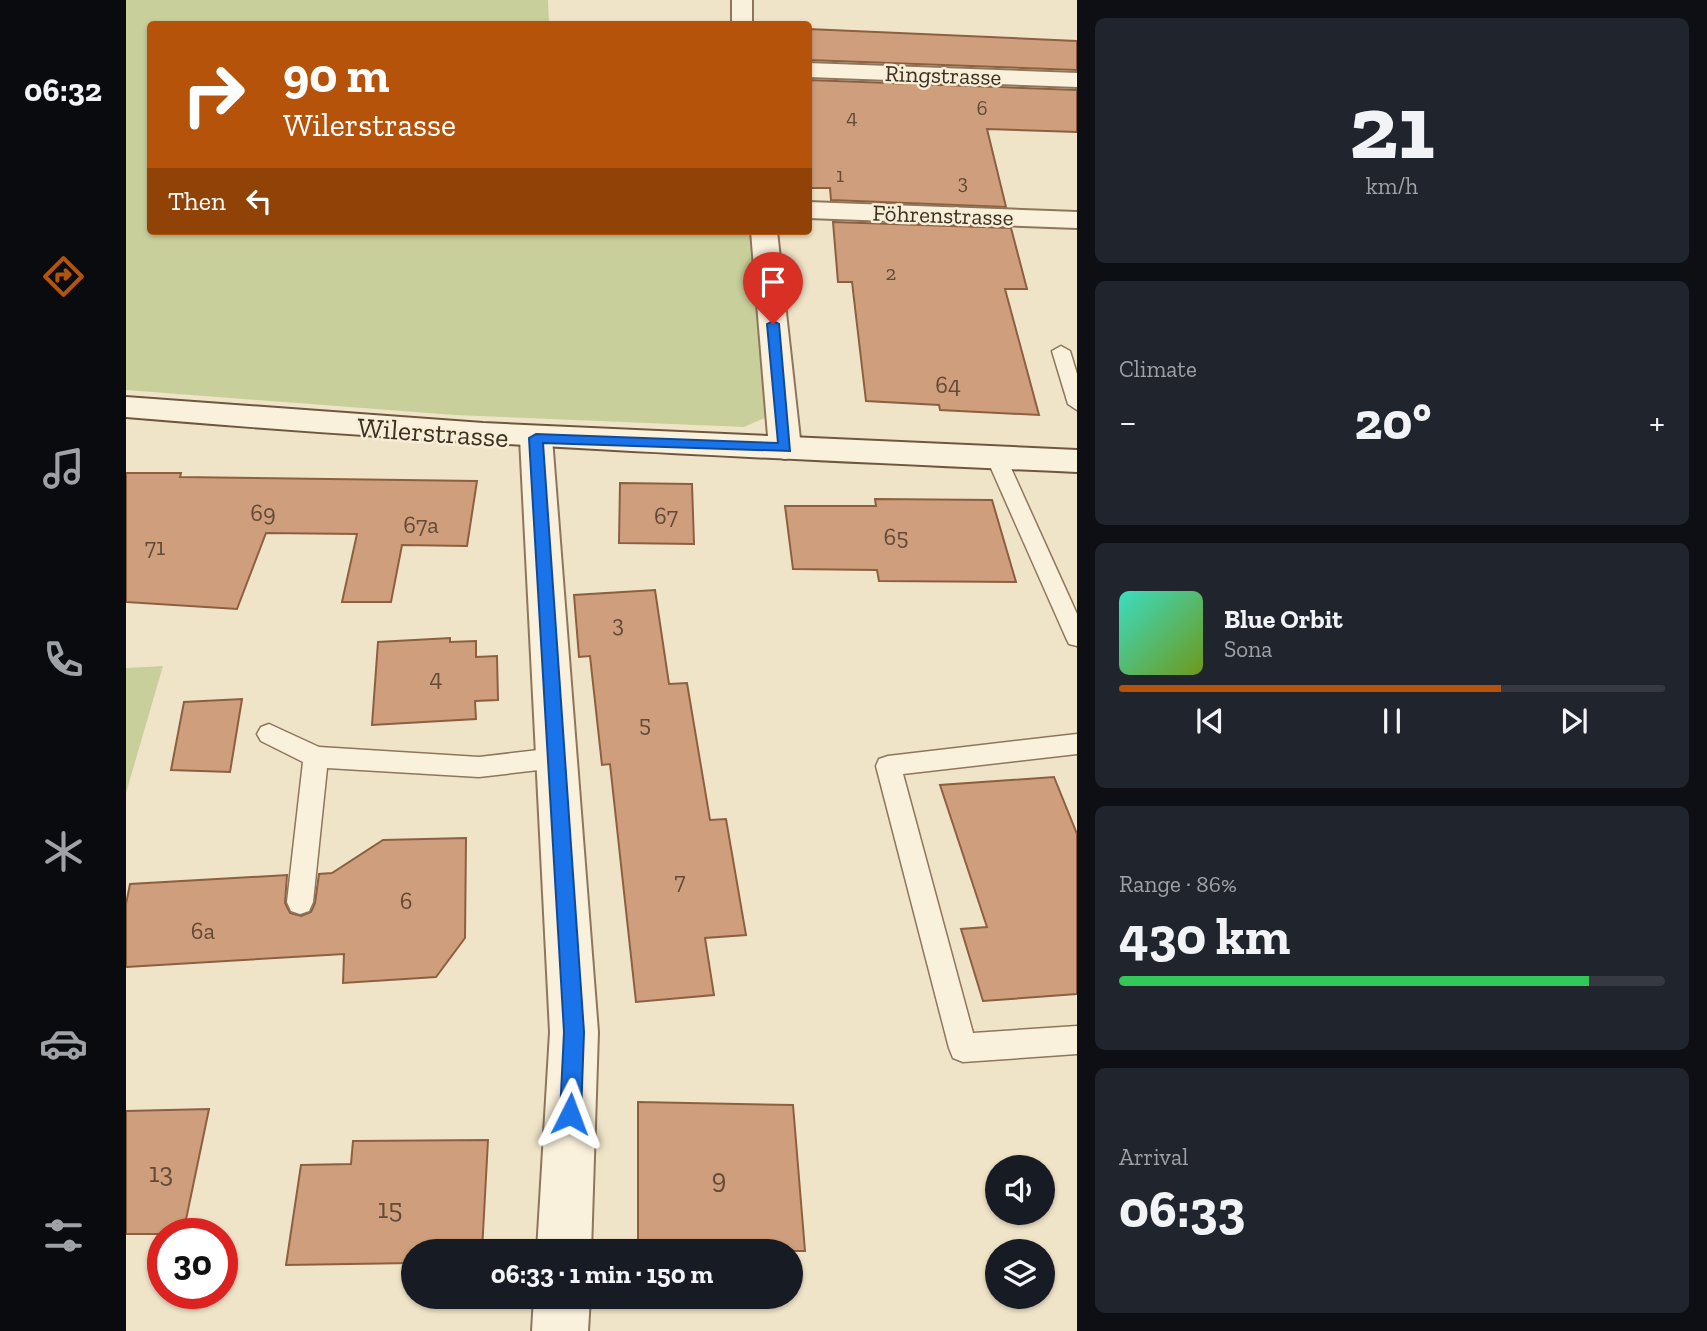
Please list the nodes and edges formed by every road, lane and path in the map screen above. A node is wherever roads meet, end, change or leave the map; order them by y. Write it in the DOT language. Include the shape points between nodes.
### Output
graph roads {
  1 [pos="742,0"];
  2 [pos="742,21"];
  3 [pos="812,70"];
  4 [pos="1077,79"];
  5 [pos="812,210"];
  6 [pos="1077,219"];
  7 [pos="764,235"];
  8 [pos="1061,351"];
  9 [pos="1077,404"];
  10 [pos="126,407"];
  11 [pos="536,438"];
  12 [pos="785,448"];
  13 [pos="996,457"];
  14 [pos="1077,461"];
  15 [pos="1077,638"];
  16 [pos="269,734"];
  17 [pos="1077,744"];
  18 [pos="316,757"];
  19 [pos="556,758"];
  20 [pos="300,902"];
  21 [pos="1077,1040"];
  22 [pos="565,1239"];
  23 [pos="561,1309"];
  24 [pos="560,1331"];
  1 -- 2 [label="street"];
  3 -- 4 [label="street, Ringstrasse"];
  5 -- 6 [label="street, Föhrenstrasse"];
  7 -- 12 [label="street"];
  8 -- 9 [label="lane"];
  10 -- 11 [label="street, Wilerstrasse"];
  11 -- 12 [label="street, Wilerstrasse"];
  11 -- 19 [label="street"];
  12 -- 13 [label="street, Wilerstrasse"];
  13 -- 14 [label="street, Wilerstrasse"];
  13 -- 15 [label="lane"];
  16 -- 18 [label="lane"];
  17 -- 21 [label="lane" via="887,766 963,1048"];
  18 -- 19 [label="lane" via="479,767"];
  18 -- 20 [label="lane"];
  19 -- 22 [label="street" via="574,1032"];
  23 -- 24 [label="street"];
}
